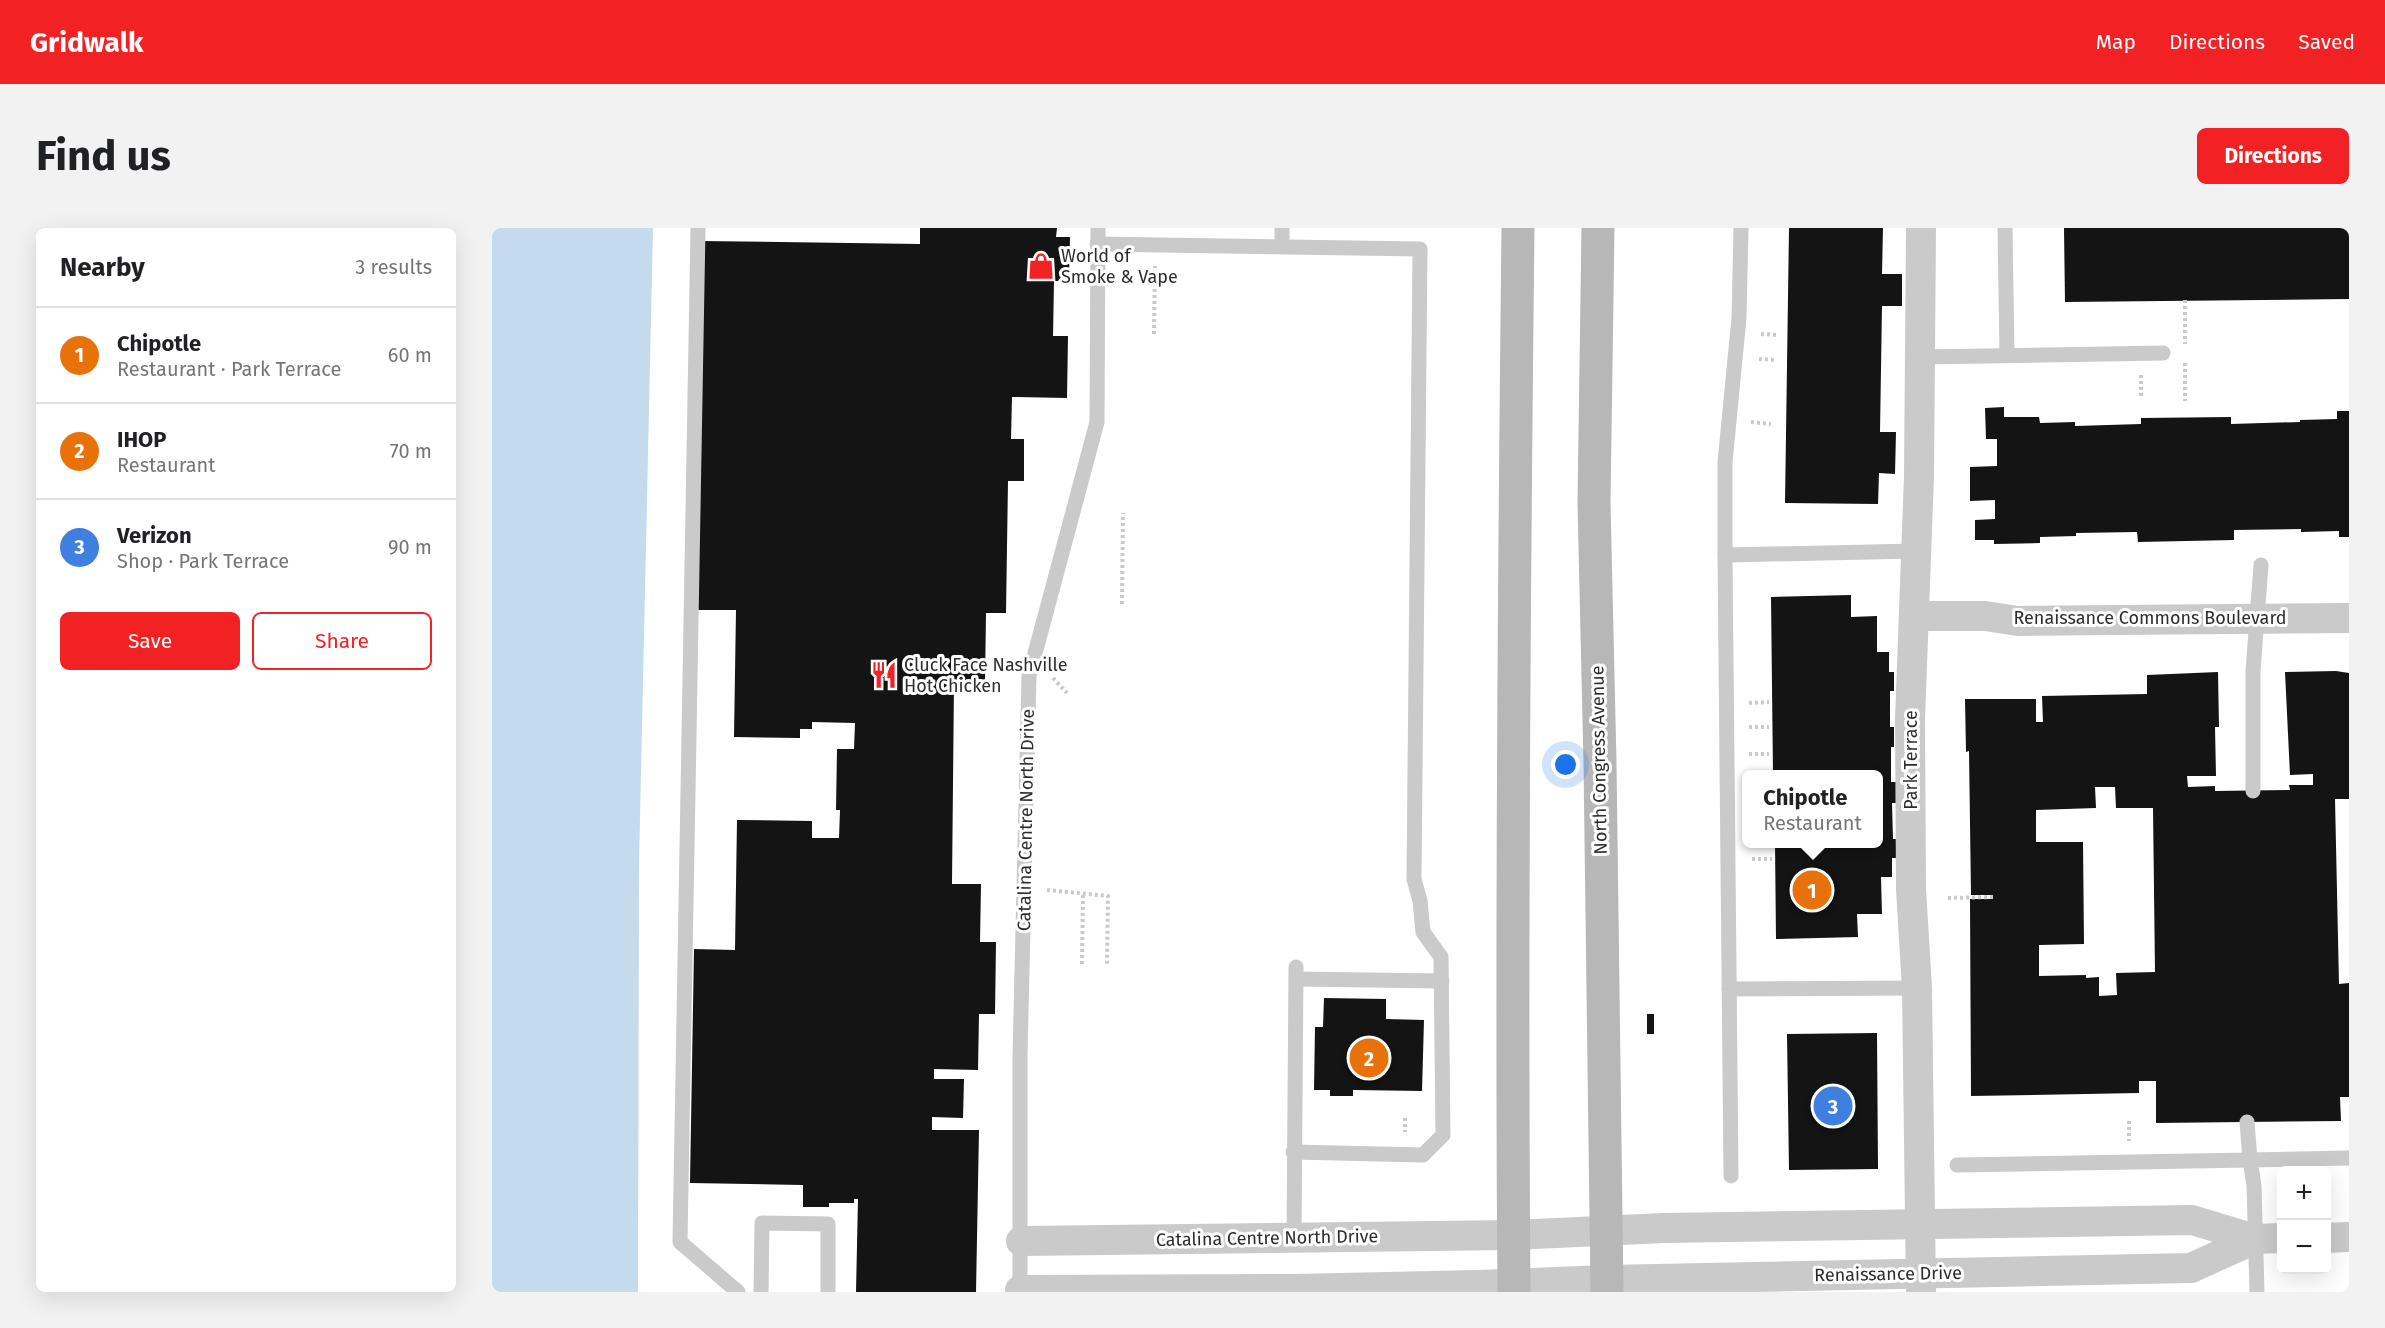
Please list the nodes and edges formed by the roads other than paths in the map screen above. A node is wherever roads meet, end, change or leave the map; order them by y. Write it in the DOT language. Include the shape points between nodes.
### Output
graph roads {
  1 [pos="698,228"];
  2 [pos="1098,228"];
  3 [pos="1282,228"];
  4 [pos="1518,228"];
  5 [pos="1598,228"];
  6 [pos="1741,228"];
  7 [pos="1921,228"];
  8 [pos="2005,228"];
  9 [pos="1097,244"];
  10 [pos="1282,246"];
  11 [pos="2163,353"];
  12 [pos="2007,355"];
  13 [pos="1921,357"];
  14 [pos="1917,551"];
  15 [pos="1725,555"];
  16 [pos="2261,565"];
  17 [pos="1915,616"];
  18 [pos="2257,618"];
  19 [pos="2349,618"];
  20 [pos="2253,791"];
  21 [pos="1442,981"];
  22 [pos="1917,988"];
  23 [pos="1729,989"];
  24 [pos="2247,1122"];
  25 [pos="1293,1152"];
  26 [pos="2349,1158"];
  27 [pos="2250,1160"];
  28 [pos="1958,1165"];
  29 [pos="1731,1176"];
  30 [pos="1922,1224"];
  31 [pos="1606,1230"];
  32 [pos="1513,1235"];
  33 [pos="2349,1237"];
  34 [pos="1294,1238"];
  35 [pos="2331,1238"];
  36 [pos="2268,1239"];
  37 [pos="1021,1242"];
  38 [pos="1922,1282"];
  39 [pos="1607,1286"];
  40 [pos="1514,1288"];
  41 [pos="1020,1291"];
  42 [pos="1294,1291"];
  43 [pos="738,1292"];
  44 [pos="760,1292"];
  45 [pos="828,1292"];
  46 [pos="2257,1292"];
  1 -- 43 [label="lane" via="680,1242"];
  2 -- 9 [label="lane, Catalina Centre North Drive"];
  3 -- 10 [label="lane"];
  4 -- 32 [label="main road" via="1512,760"];
  5 -- 31 [label="main road, North Congress Avenue" via="1594,503"];
  6 -- 15 [label="lane" via="1739,318 1725,462"];
  7 -- 13 [label="street, Park Terrace"];
  8 -- 12 [label="lane"];
  9 -- 10 [label="lane"];
  9 -- 37 [label="lane, Catalina Centre North Drive" via="1097,422 1029,676 1020,1055"];
  10 -- 21 [label="lane" via="1420,249 1414,879 1424,932 1441,957"];
  11 -- 12 [label="lane"];
  12 -- 13 [label="lane"];
  13 -- 14 [label="street, Park Terrace"];
  14 -- 15 [label="lane"];
  14 -- 17 [label="street, Park Terrace"];
  15 -- 23 [label="lane"];
  16 -- 18 [label="lane"];
  17 -- 18 [label="street, Renaissance Commons Boulevard" via="1985,616 2018,621"];
  17 -- 22 [label="street, Park Terrace" via="1910,731 1911,889"];
  18 -- 19 [label="street, Renaissance Commons Boulevard"];
  18 -- 20 [label="lane"];
  21 -- 25 [label="lane" via="1443,1135 1423,1155"];
  21 -- 25 [label="lane" via="1296,973"];
  22 -- 23 [label="lane"];
  22 -- 30 [label="street, Park Terrace" via="1918,1182"];
  23 -- 29 [label="lane"];
  24 -- 27 [label="lane"];
  25 -- 34 [label="lane"];
  26 -- 27 [label="lane"];
  27 -- 28 [label="lane"];
  27 -- 36 [label="lane"];
  30 -- 31 [label="street"];
  30 -- 36 [label="street" via="2192,1220"];
  30 -- 38 [label="street, Park Terrace"];
  31 -- 32 [label="street"];
  31 -- 39 [label="main road, North Congress Avenue"];
  32 -- 34 [label="street, Catalina Centre North Drive"];
  32 -- 40 [label="main road"];
  33 -- 35 [label="street"];
  34 -- 37 [label="street, Catalina Centre North Drive"];
  34 -- 42 [label="street"];
  36 -- 38 [label="street, Renaissance Drive" via="2191,1268"];
  36 -- 46 [label="lane"];
  37 -- 41 [label="lane, Catalina Centre North Drive"];
  38 -- 39 [label="street, Renaissance Drive"];
  39 -- 40 [label="street, Renaissance Drive"];
  40 -- 42 [label="street, Catalina Centre North Drive"];
  41 -- 42 [label="street, Catalina Centre North Drive"];
  44 -- 45 [label="lane" via="762,1223 828,1224"];
}
